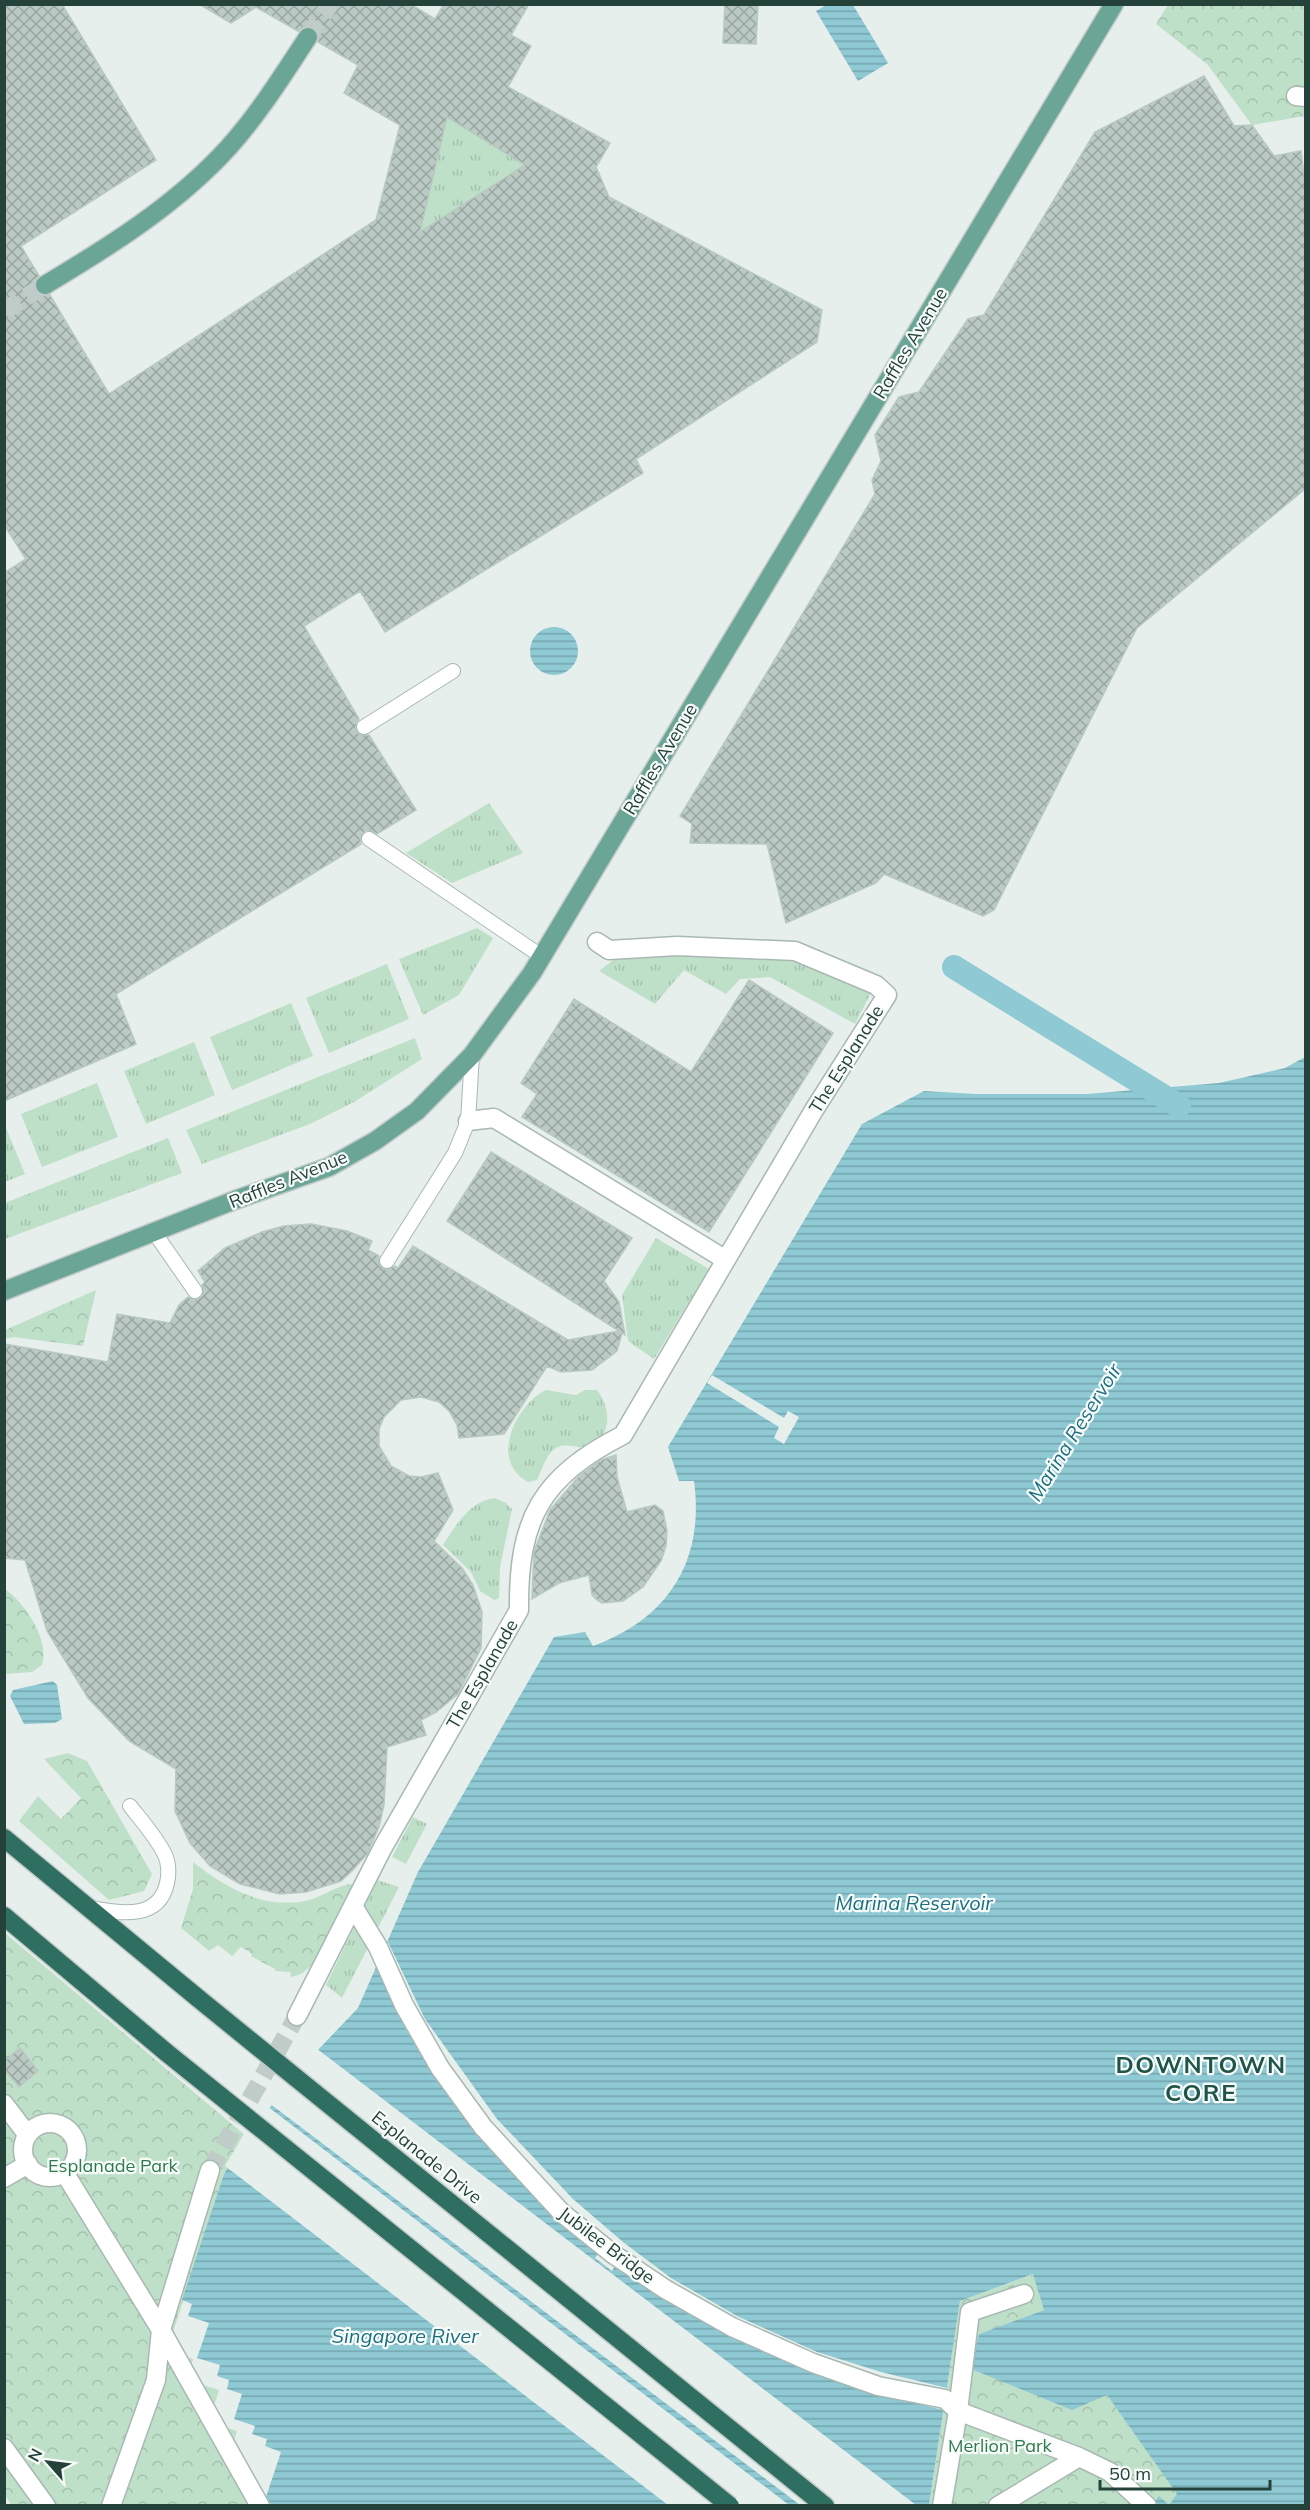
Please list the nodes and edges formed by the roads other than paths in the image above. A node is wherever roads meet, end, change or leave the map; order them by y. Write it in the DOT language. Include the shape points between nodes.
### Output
graph roads {
  1 [pos="1114,4"];
  2 [pos="308,37"];
  3 [pos="45,285"];
  4 [pos="453,671"];
  5 [pos="364,727"];
  6 [pos="369,839"];
  7 [pos="597,942"];
  8 [pos="542,956"];
  9 [pos="472,1055"];
  10 [pos="468,1121"];
  11 [pos="154,1232"];
  12 [pos="726,1260"];
  13 [pos="387,1261"];
  14 [pos="4,1291"];
  15 [pos="195,1291"];
  16 [pos="130,1806"];
  17 [pos="4,1838"];
  18 [pos="353,1906"];
  19 [pos="88,1907"];
  20 [pos="4,1916"];
  21 [pos="297,2016"];
  22 [pos="4,2104"];
  23 [pos="27,2134"];
  24 [pos="28,2164"];
  25 [pos="210,2170"];
  26 [pos="64,2172"];
  27 [pos="4,2178"];
  28 [pos="1024,2294"];
  29 [pos="161,2330"];
  30 [pos="952,2405"];
  31 [pos="4,2448"];
  32 [pos="1079,2457"];
  33 [pos="255,2503"];
  34 [pos="46,2505"];
  35 [pos="111,2505"];
  36 [pos="730,2505"];
  37 [pos="825,2505"];
  38 [pos="942,2505"];
  39 [pos="998,2505"];
  40 [pos="1147,2505"];
  1 -- 8 [label="main road, Raffles Avenue"];
  2 -- 3 [label="main road" via="228,148 145,223"];
  4 -- 5 [label="lane"];
  6 -- 8 [label="lane"];
  7 -- 12 [label="street, The Esplanade" via="609,950 677,946 795,951 876,985 887,995 813,1110"];
  8 -- 9 [label="main road, Raffles Avenue"];
  9 -- 10 [label="lane"];
  9 -- 11 [label="main road, Raffles Avenue" via="417,1111 329,1167"];
  10 -- 12 [label="street" via="494,1118"];
  10 -- 13 [label="lane" via="455,1153"];
  11 -- 14 [label="main road, Raffles Avenue"];
  11 -- 15 [label="lane"];
  12 -- 18 [label="street, The Esplanade" via="622,1435 580,1458 560,1476 541,1502 522,1547 519,1610"];
  16 -- 19 [label="lane" via="166,1856 165,1890 150,1908 136,1913"];
  17 -- 19 [label="highway, Esplanade Drive"];
  18 -- 21 [label="street, The Esplanade"];
  18 -- 30 [label="street, Jubilee Bridge" via="440,2068 483,2127 562,2213 665,2289 732,2326 813,2363 878,2386"];
  19 -- 37 [label="highway, Esplanade Drive, bridge"];
  20 -- 36 [label="highway, bridge" via="167,2053"];
  22 -- 23 [label="street"];
  23 -- 24 [label="street" via="22,2155"];
  23 -- 26 [label="street" via="45,2122 67,2127 78,2146 73,2167"];
  24 -- 26 [label="street" via="34,2173 54,2178"];
  24 -- 27 [label="street"];
  25 -- 29 [label="street"];
  26 -- 29 [label="street"];
  28 -- 30 [label="street" via="970,2312"];
  29 -- 33 [label="street"];
  29 -- 35 [label="street" via="156,2380"];
  30 -- 32 [label="street, Jubilee Bridge"];
  30 -- 38 [label="street"];
  31 -- 34 [label="street"];
  32 -- 39 [label="street"];
  32 -- 40 [label="street, Jubilee Bridge" via="1110,2472"];
}
